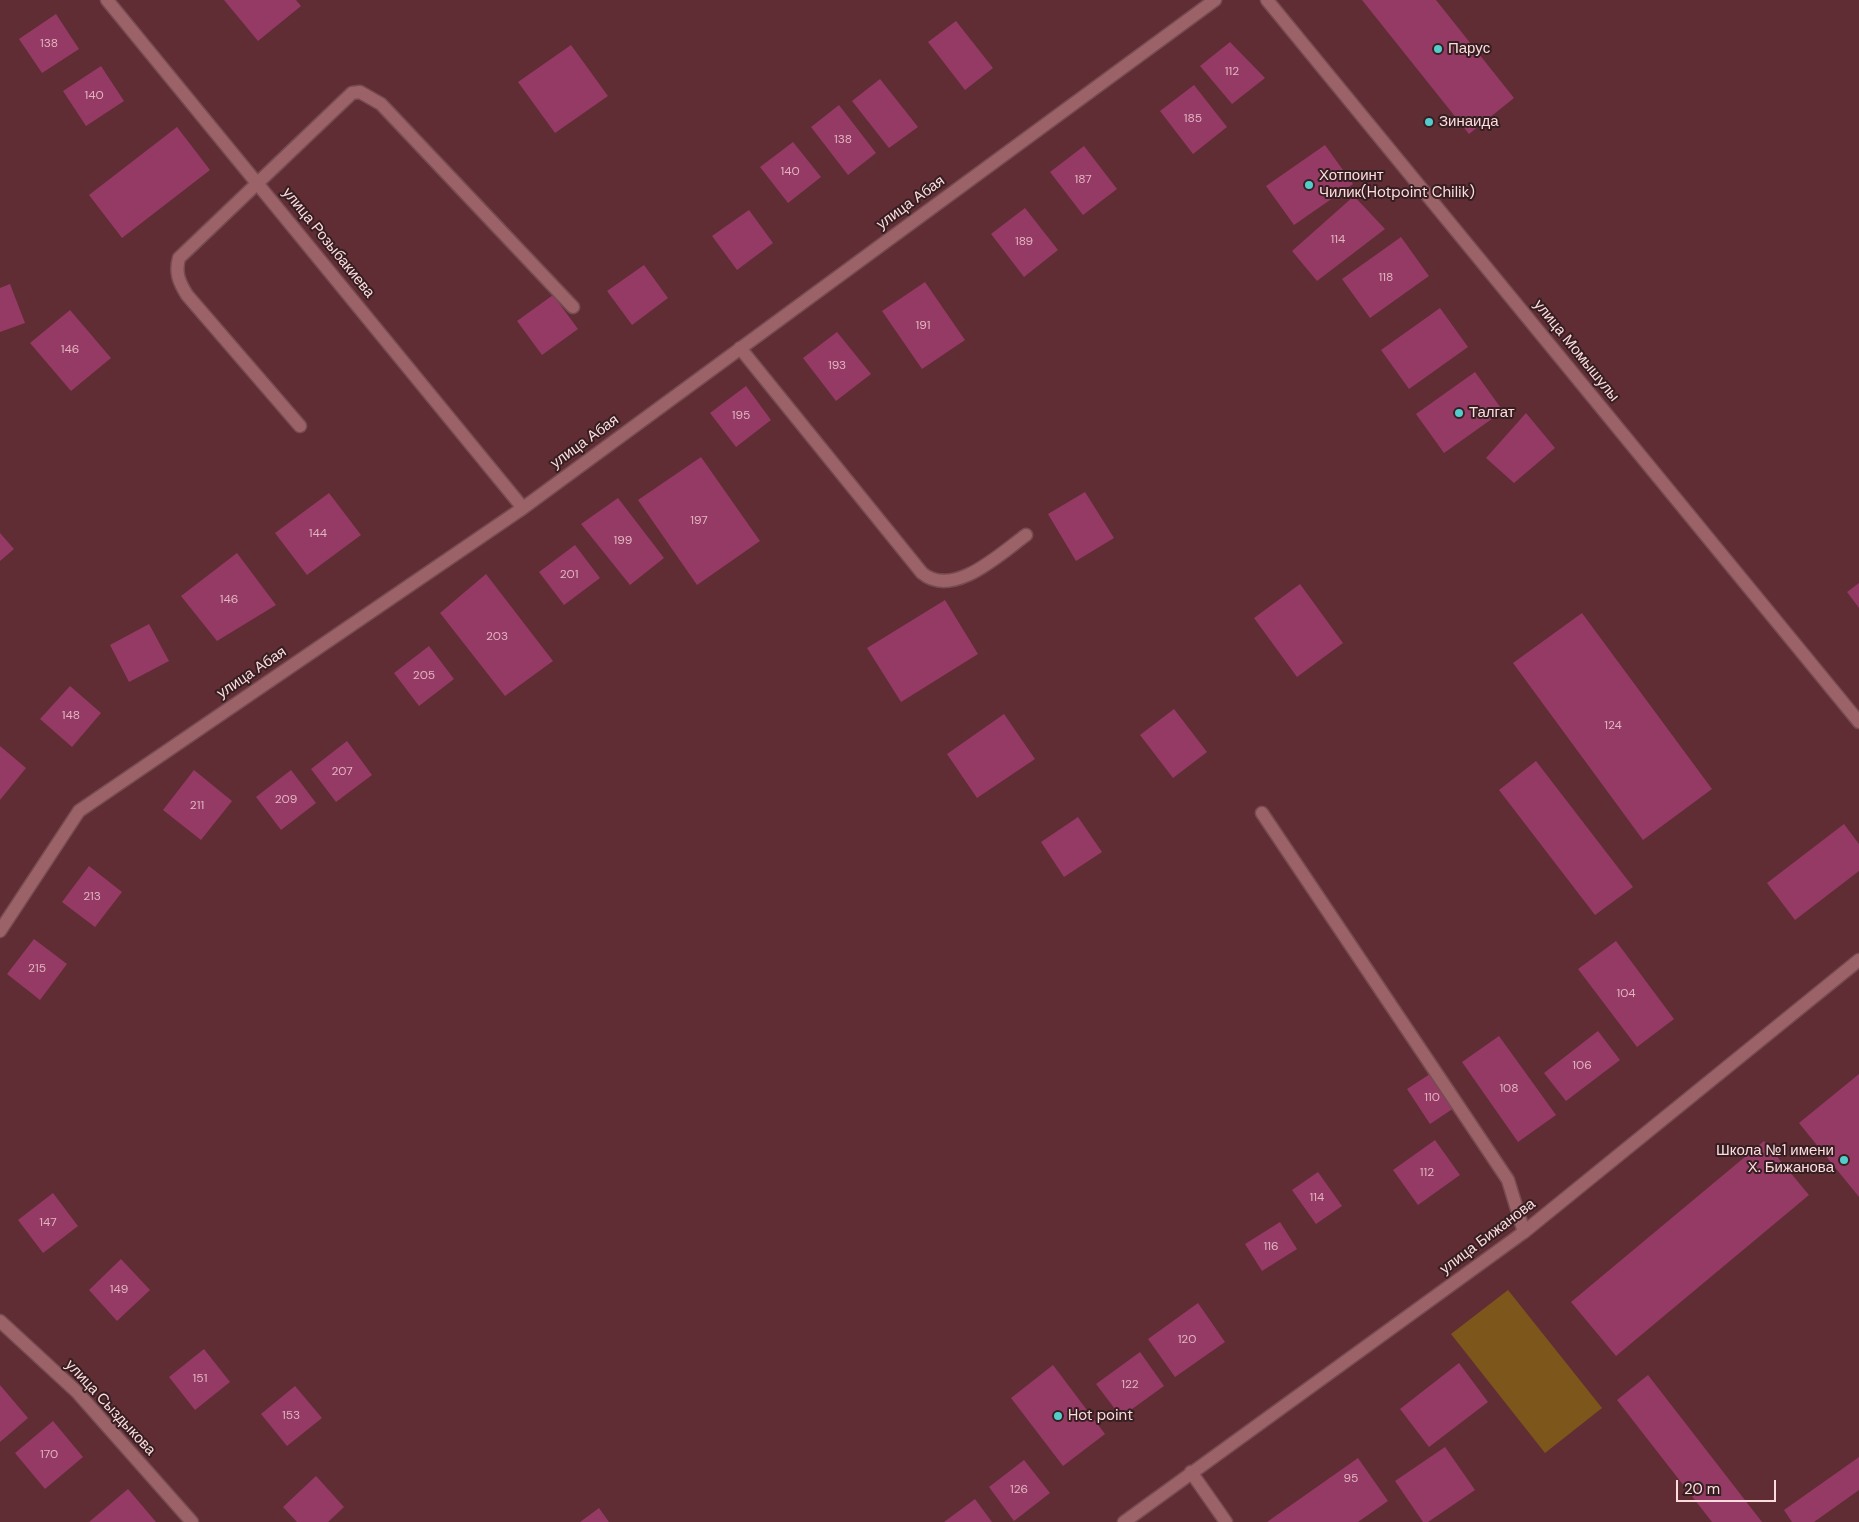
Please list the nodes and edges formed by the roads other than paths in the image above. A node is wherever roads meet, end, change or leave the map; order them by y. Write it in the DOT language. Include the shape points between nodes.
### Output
graph roads {
  1 [pos="107,0"];
  2 [pos="1215,0"];
  3 [pos="1267,0"];
  4 [pos="257,183"];
  5 [pos="573,307"];
  6 [pos="740,348"];
  7 [pos="300,426"];
  8 [pos="523,508"];
  9 [pos="1026,535"];
  10 [pos="1859,722"];
  11 [pos="1262,813"];
  12 [pos="0,931"];
  13 [pos="1859,960"];
  14 [pos="1524,1232"];
  15 [pos="0,1321"];
  16 [pos="1191,1472"];
  17 [pos="192,1522"];
  18 [pos="1124,1522"];
  19 [pos="1226,1522"];
  1 -- 4 [label="street, улица Розыбакиева"];
  2 -- 6 [label="street, улица Абая"];
  3 -- 10 [label="street, улица Момышулы"];
  4 -- 5 [label="street" via="352,94 360,92 381,104"];
  4 -- 7 [label="street" via="179,258 176,268 178,281"];
  4 -- 8 [label="street, улица Розыбакиева"];
  6 -- 8 [label="street, улица Абая"];
  6 -- 9 [label="street" via="930,579 939,581 964,576 981,568"];
  8 -- 12 [label="street, улица Абая" via="79,811"];
  11 -- 14 [label="street" via="1508,1180"];
  13 -- 14 [label="street, улица Бижанова"];
  14 -- 16 [label="street, улица Бижанова"];
  15 -- 17 [label="street, улица Сыздыкова" via="77,1392"];
  16 -- 18 [label="street, улица Бижанова"];
  16 -- 19 [label="street"];
}
